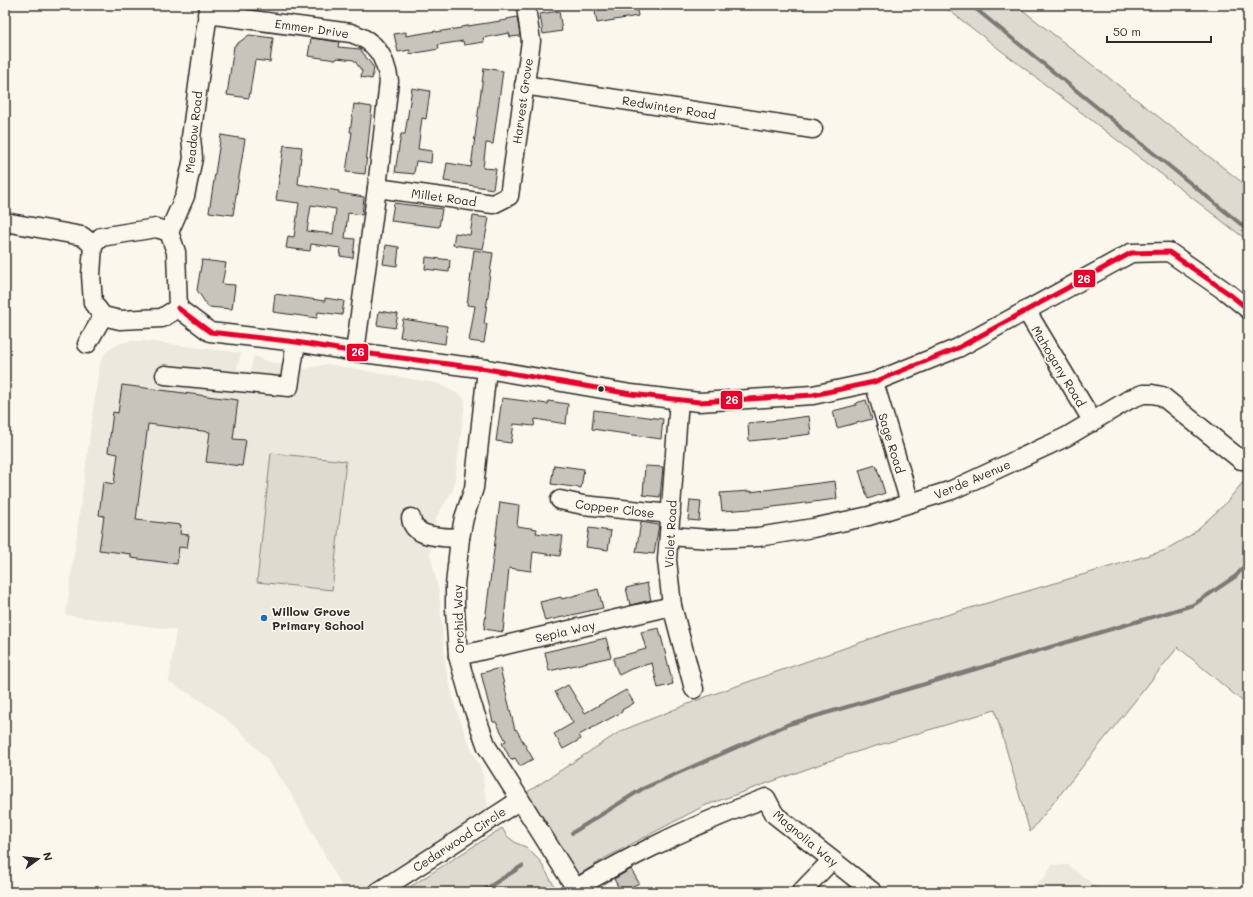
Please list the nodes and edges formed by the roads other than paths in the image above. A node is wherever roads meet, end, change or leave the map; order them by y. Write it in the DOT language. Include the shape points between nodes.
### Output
graph roads {
  1 [pos="526,7"];
  2 [pos="208,10"];
  3 [pos="524,85"];
  4 [pos="813,129"];
  5 [pos="377,186"];
  6 [pos="509,196"];
  7 [pos="5,222"];
  8 [pos="169,232"];
  9 [pos="93,245"];
  10 [pos="178,308"];
  11 [pos="1248,309"];
  12 [pos="1026,310"];
  13 [pos="103,316"];
  14 [pos="296,342"];
  15 [pos="87,344"];
  16 [pos="355,352"];
  17 [pos="488,369"];
  18 [pos="165,375"];
  19 [pos="874,382"];
  20 [pos="679,400"];
  21 [pos="1093,422"];
  22 [pos="1241,460"];
  23 [pos="560,500"];
  24 [pos="910,503"];
  25 [pos="671,514"];
  26 [pos="411,518"];
  27 [pos="669,536"];
  28 [pos="460,538"];
  29 [pos="672,606"];
  30 [pos="458,656"];
  31 [pos="694,688"];
  32 [pos="520,800"];
  33 [pos="674,836"];
  34 [pos="832,860"];
  35 [pos="575,891"];
  36 [pos="378,892"];
  37 [pos="801,892"];
  38 [pos="873,892"];
  1 -- 3 [label="street, Harvest Grove" via="531,42"];
  2 -- 5 [label="street, Emmer Drive" via="225,17 351,33 372,45 387,66 389,81"];
  2 -- 8 [label="street, Meadow Road" via="191,137 193,158 185,196"];
  3 -- 4 [label="street, Redwinter Road"];
  3 -- 6 [label="street, Harvest Grove"];
  5 -- 6 [label="street, Millet Road" via="493,204"];
  5 -- 16 [label="street, Emmer Drive"];
  7 -- 9 [label="street" via="82,236"];
  8 -- 9 [label="street" via="156,228 101,237"];
  8 -- 10 [label="street" via="176,252"];
  9 -- 13 [label="street" via="93,302"];
  10 -- 13 [label="street" via="162,318 120,320"];
  10 -- 14 [label="street" via="210,332"];
  11 -- 12 [label="street" via="1169,252 1131,253"];
  12 -- 19 [label="street" via="958,348"];
  12 -- 21 [label="street, Mahogany Road"];
  13 -- 15 [label="street"];
  14 -- 16 [label="street"];
  14 -- 18 [label="street" via="289,387"];
  16 -- 17 [label="street"];
  17 -- 20 [label="street"];
  17 -- 28 [label="street, Orchid Way" via="474,488"];
  19 -- 20 [label="street" via="813,395 699,402"];
  19 -- 24 [label="street, Sage Road"];
  20 -- 25 [label="street, Violet Road"];
  21 -- 22 [label="street, Verde Avenue" via="1143,394 1162,396"];
  21 -- 24 [label="street, Verde Avenue" via="952,490"];
  23 -- 25 [label="street, Copper Close" via="583,505"];
  24 -- 27 [label="street, Verde Avenue" via="869,516 758,537 710,539"];
  25 -- 27 [label="street, Violet Road"];
  26 -- 28 [label="street" via="411,524 420,532"];
  27 -- 29 [label="street, Violet Road" via="667,560"];
  28 -- 30 [label="street, Orchid Way" via="455,586"];
  29 -- 30 [label="street, Sepia Way"];
  29 -- 31 [label="street, Violet Road"];
  30 -- 32 [label="street, Orchid Way" via="487,747"];
  32 -- 35 [label="street, Orchid Way"];
  32 -- 36 [label="street, Cedarwood Circle"];
  33 -- 34 [label="street, Magnolia Way" via="712,818 766,798 775,815"];
  33 -- 35 [label="street, Orchid Way" via="612,867"];
  34 -- 37 [label="street"];
  34 -- 38 [label="street, Magnolia Way"];
}
